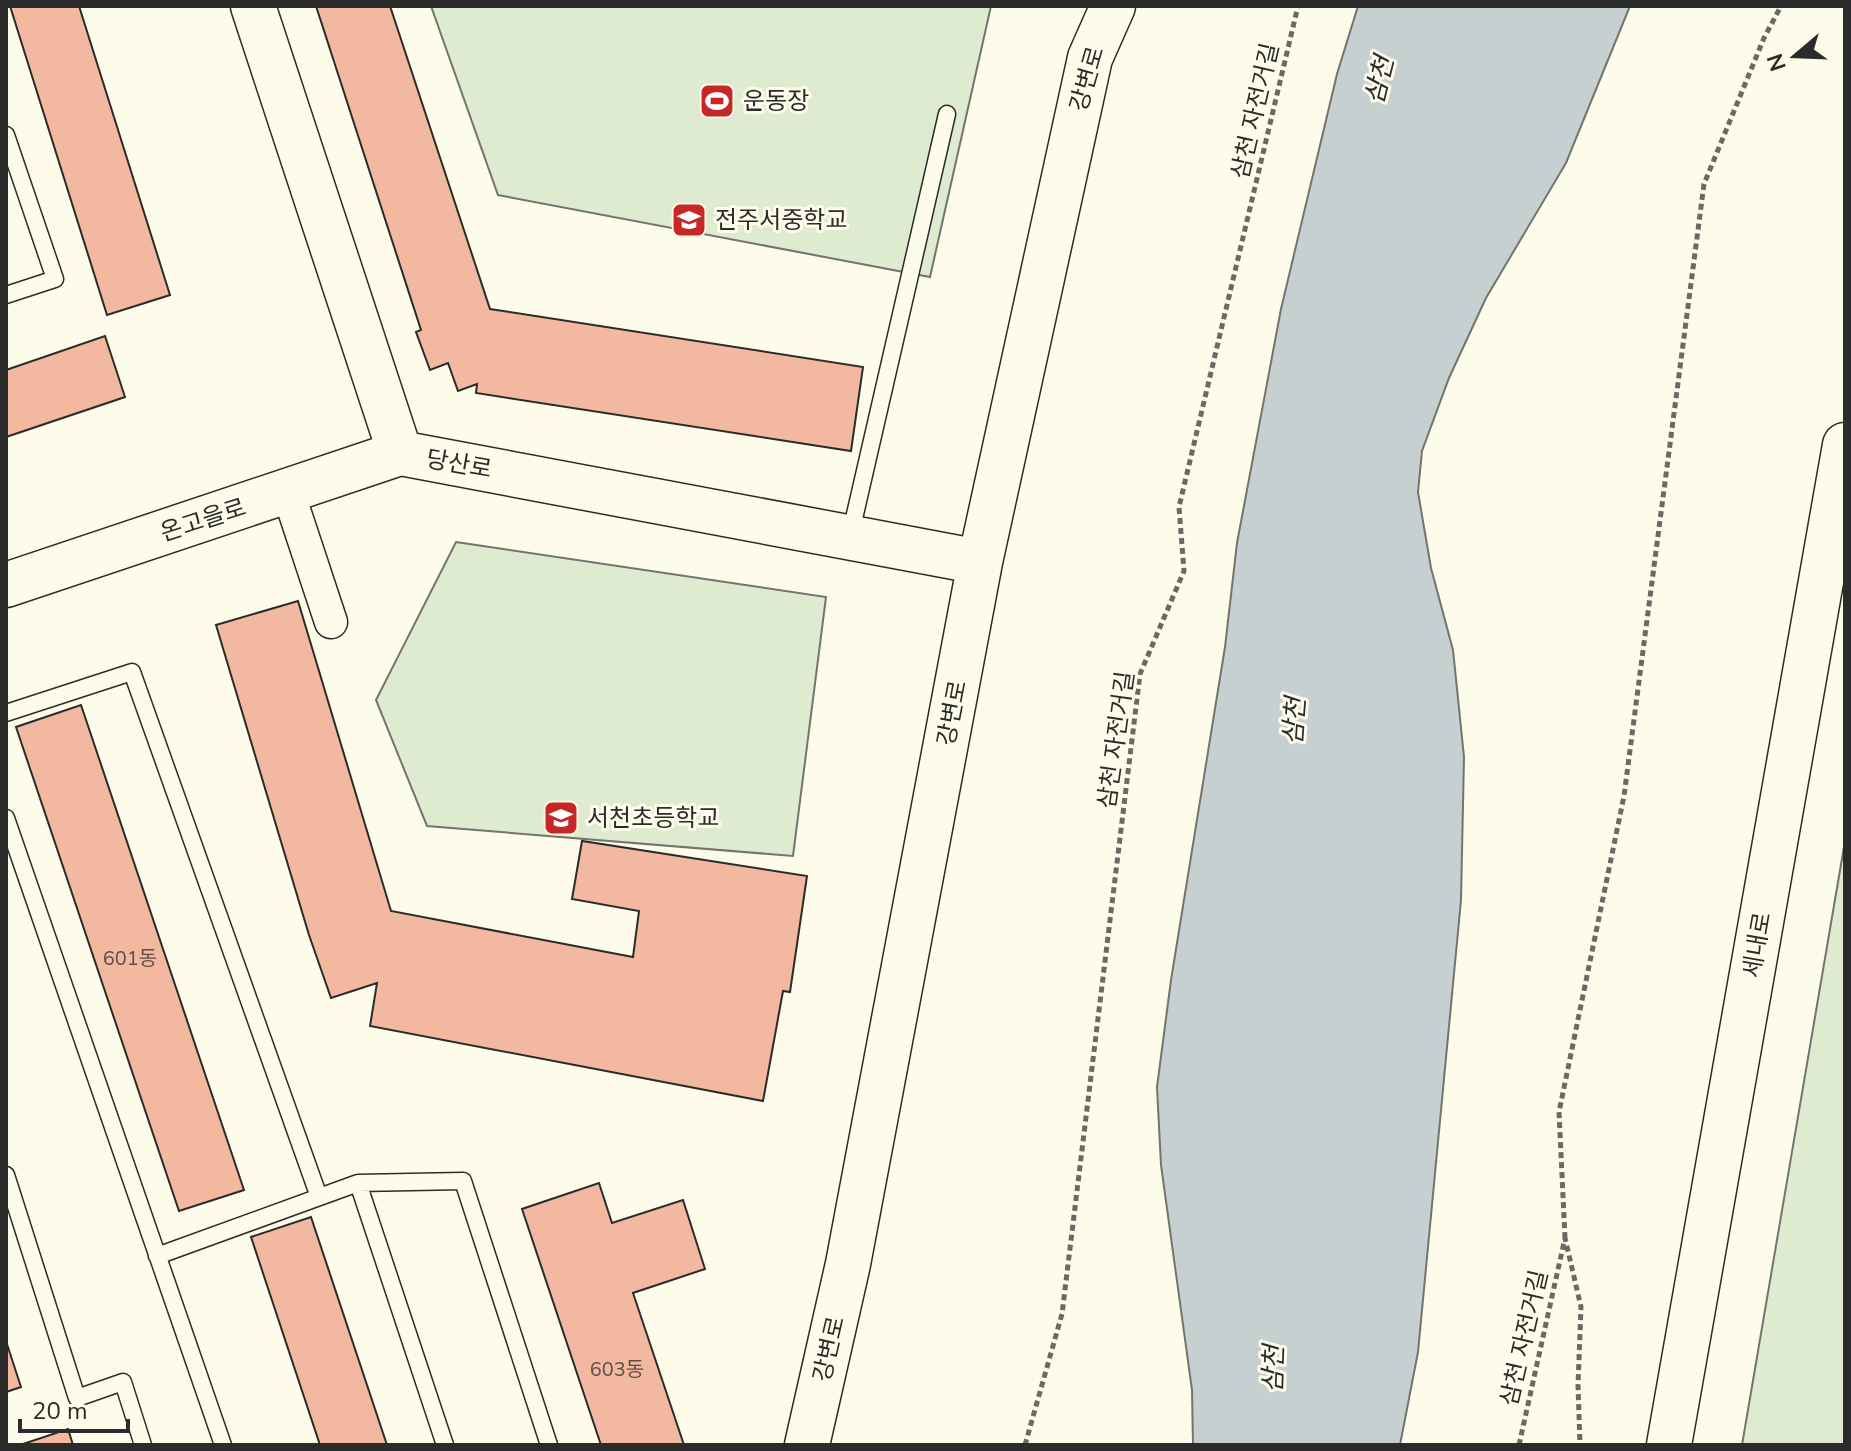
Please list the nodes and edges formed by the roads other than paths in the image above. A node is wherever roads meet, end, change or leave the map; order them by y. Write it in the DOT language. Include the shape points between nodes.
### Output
graph roads {
  1 [pos="253,6"];
  2 [pos="1113,6"];
  3 [pos="947,114"];
  4 [pos="6,135"];
  5 [pos="6,295"];
  6 [pos="1845,445"];
  7 [pos="400,453"];
  8 [pos="288,492"];
  9 [pos="850,536"];
  10 [pos="980,562"];
  11 [pos="6,585"];
  12 [pos="331,622"];
  13 [pos="6,713"];
  14 [pos="6,818"];
  15 [pos="6,1175"];
  16 [pos="358,1183"];
  17 [pos="319,1197"];
  18 [pos="157,1256"];
  19 [pos="806,1438"];
  20 [pos="143,1445"];
  21 [pos="223,1445"];
  22 [pos="445,1445"];
  23 [pos="549,1445"];
  24 [pos="1669,1445"];
  1 -- 7 [label="street, 당산로"];
  2 -- 10 [label="street, 강변로" via="1090,58"];
  3 -- 9 [label="lane"];
  4 -- 5 [label="lane" via="55,279"];
  6 -- 24 [label="street, 세내로"];
  7 -- 8 [label="street, 온고을로"];
  7 -- 9 [label="street, 당산로"];
  8 -- 11 [label="street, 온고을로"];
  8 -- 12 [label="street"];
  9 -- 10 [label="street, 당산로"];
  10 -- 19 [label="street, 강변로" via="848,1264"];
  13 -- 17 [label="lane" via="132,672"];
  14 -- 18 [label="lane"];
  15 -- 20 [label="lane" via="77,1398 123,1382"];
  16 -- 17 [label="lane"];
  16 -- 22 [label="lane"];
  16 -- 23 [label="lane" via="463,1181"];
  17 -- 18 [label="lane"];
  18 -- 21 [label="lane"];
}
